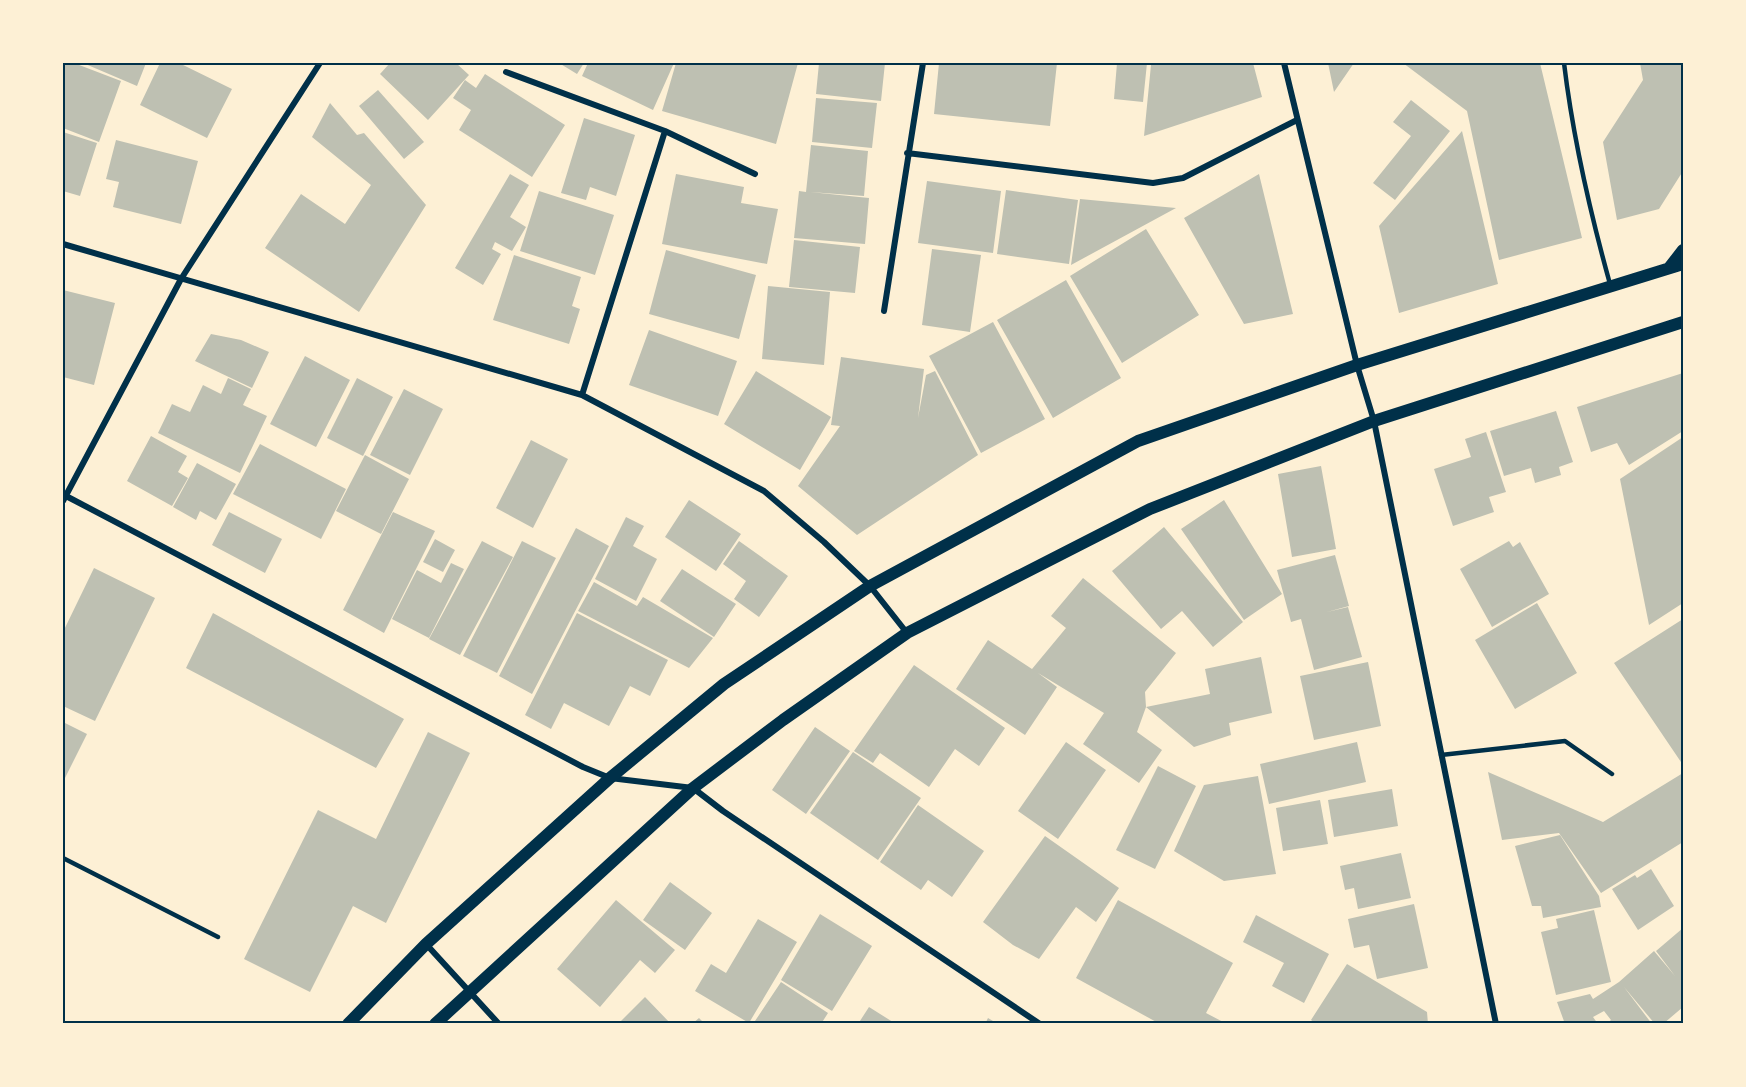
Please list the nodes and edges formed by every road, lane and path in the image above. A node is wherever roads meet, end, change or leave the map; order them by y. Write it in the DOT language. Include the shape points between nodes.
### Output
graph roads {
  1 [pos="320,63"];
  2 [pos="923,63"];
  3 [pos="1284,63"];
  4 [pos="1564,63"];
  5 [pos="506,72"];
  6 [pos="1297,120"];
  7 [pos="666,130"];
  8 [pos="907,153"];
  9 [pos="755,174"];
  10 [pos="63,244"];
  11 [pos="1683,250"];
  12 [pos="1683,264"];
  13 [pos="1667,270"];
  14 [pos="181,279"];
  15 [pos="1611,287"];
  16 [pos="884,311"];
  17 [pos="1683,322"];
  18 [pos="1667,328"];
  19 [pos="1683,329"];
  20 [pos="1357,365"];
  21 [pos="582,395"];
  22 [pos="1374,421"];
  23 [pos="64,498"];
  24 [pos="870,586"];
  25 [pos="907,633"];
  26 [pos="1442,755"];
  27 [pos="1612,774"];
  28 [pos="610,778"];
  29 [pos="693,788"];
  30 [pos="63,858"];
  31 [pos="218,937"];
  32 [pos="426,944"];
  33 [pos="468,992"];
  34 [pos="348,1024"];
  35 [pos="435,1024"];
  36 [pos="499,1024"];
  37 [pos="1040,1024"];
  38 [pos="1496,1024"];
  1 -- 14 [label="street"];
  2 -- 8 [label="street"];
  3 -- 6 [label="street"];
  4 -- 15 [label="lane" via="1596,232"];
  5 -- 7 [label="street"];
  6 -- 8 [label="street" via="1183,178 1153,183"];
  6 -- 20 [label="street"];
  7 -- 9 [label="street"];
  7 -- 21 [label="street"];
  8 -- 16 [label="street"];
  10 -- 14 [label="street"];
  11 -- 13 [label="main road"];
  12 -- 13 [label="main road"];
  13 -- 15 [label="main road"];
  14 -- 21 [label="street"];
  14 -- 23 [label="street"];
  15 -- 20 [label="main road"];
  17 -- 18 [label="main road"];
  18 -- 19 [label="main road"];
  18 -- 22 [label="main road"];
  20 -- 22 [label="street"];
  20 -- 24 [label="main road" via="1138,441"];
  21 -- 24 [label="street" via="764,491"];
  22 -- 25 [label="main road" via="1150,510"];
  22 -- 26 [label="street"];
  23 -- 28 [label="street"];
  24 -- 25 [label="street"];
  24 -- 28 [label="main road" via="724,684"];
  25 -- 29 [label="main road"];
  26 -- 27 [label="lane" via="1565,741"];
  26 -- 38 [label="street"];
  28 -- 29 [label="street"];
  28 -- 32 [label="main road"];
  29 -- 33 [label="main road"];
  29 -- 37 [label="street"];
  30 -- 31 [label="lane"];
  32 -- 33 [label="street"];
  32 -- 34 [label="main road"];
  33 -- 35 [label="main road"];
  33 -- 36 [label="street"];
}
